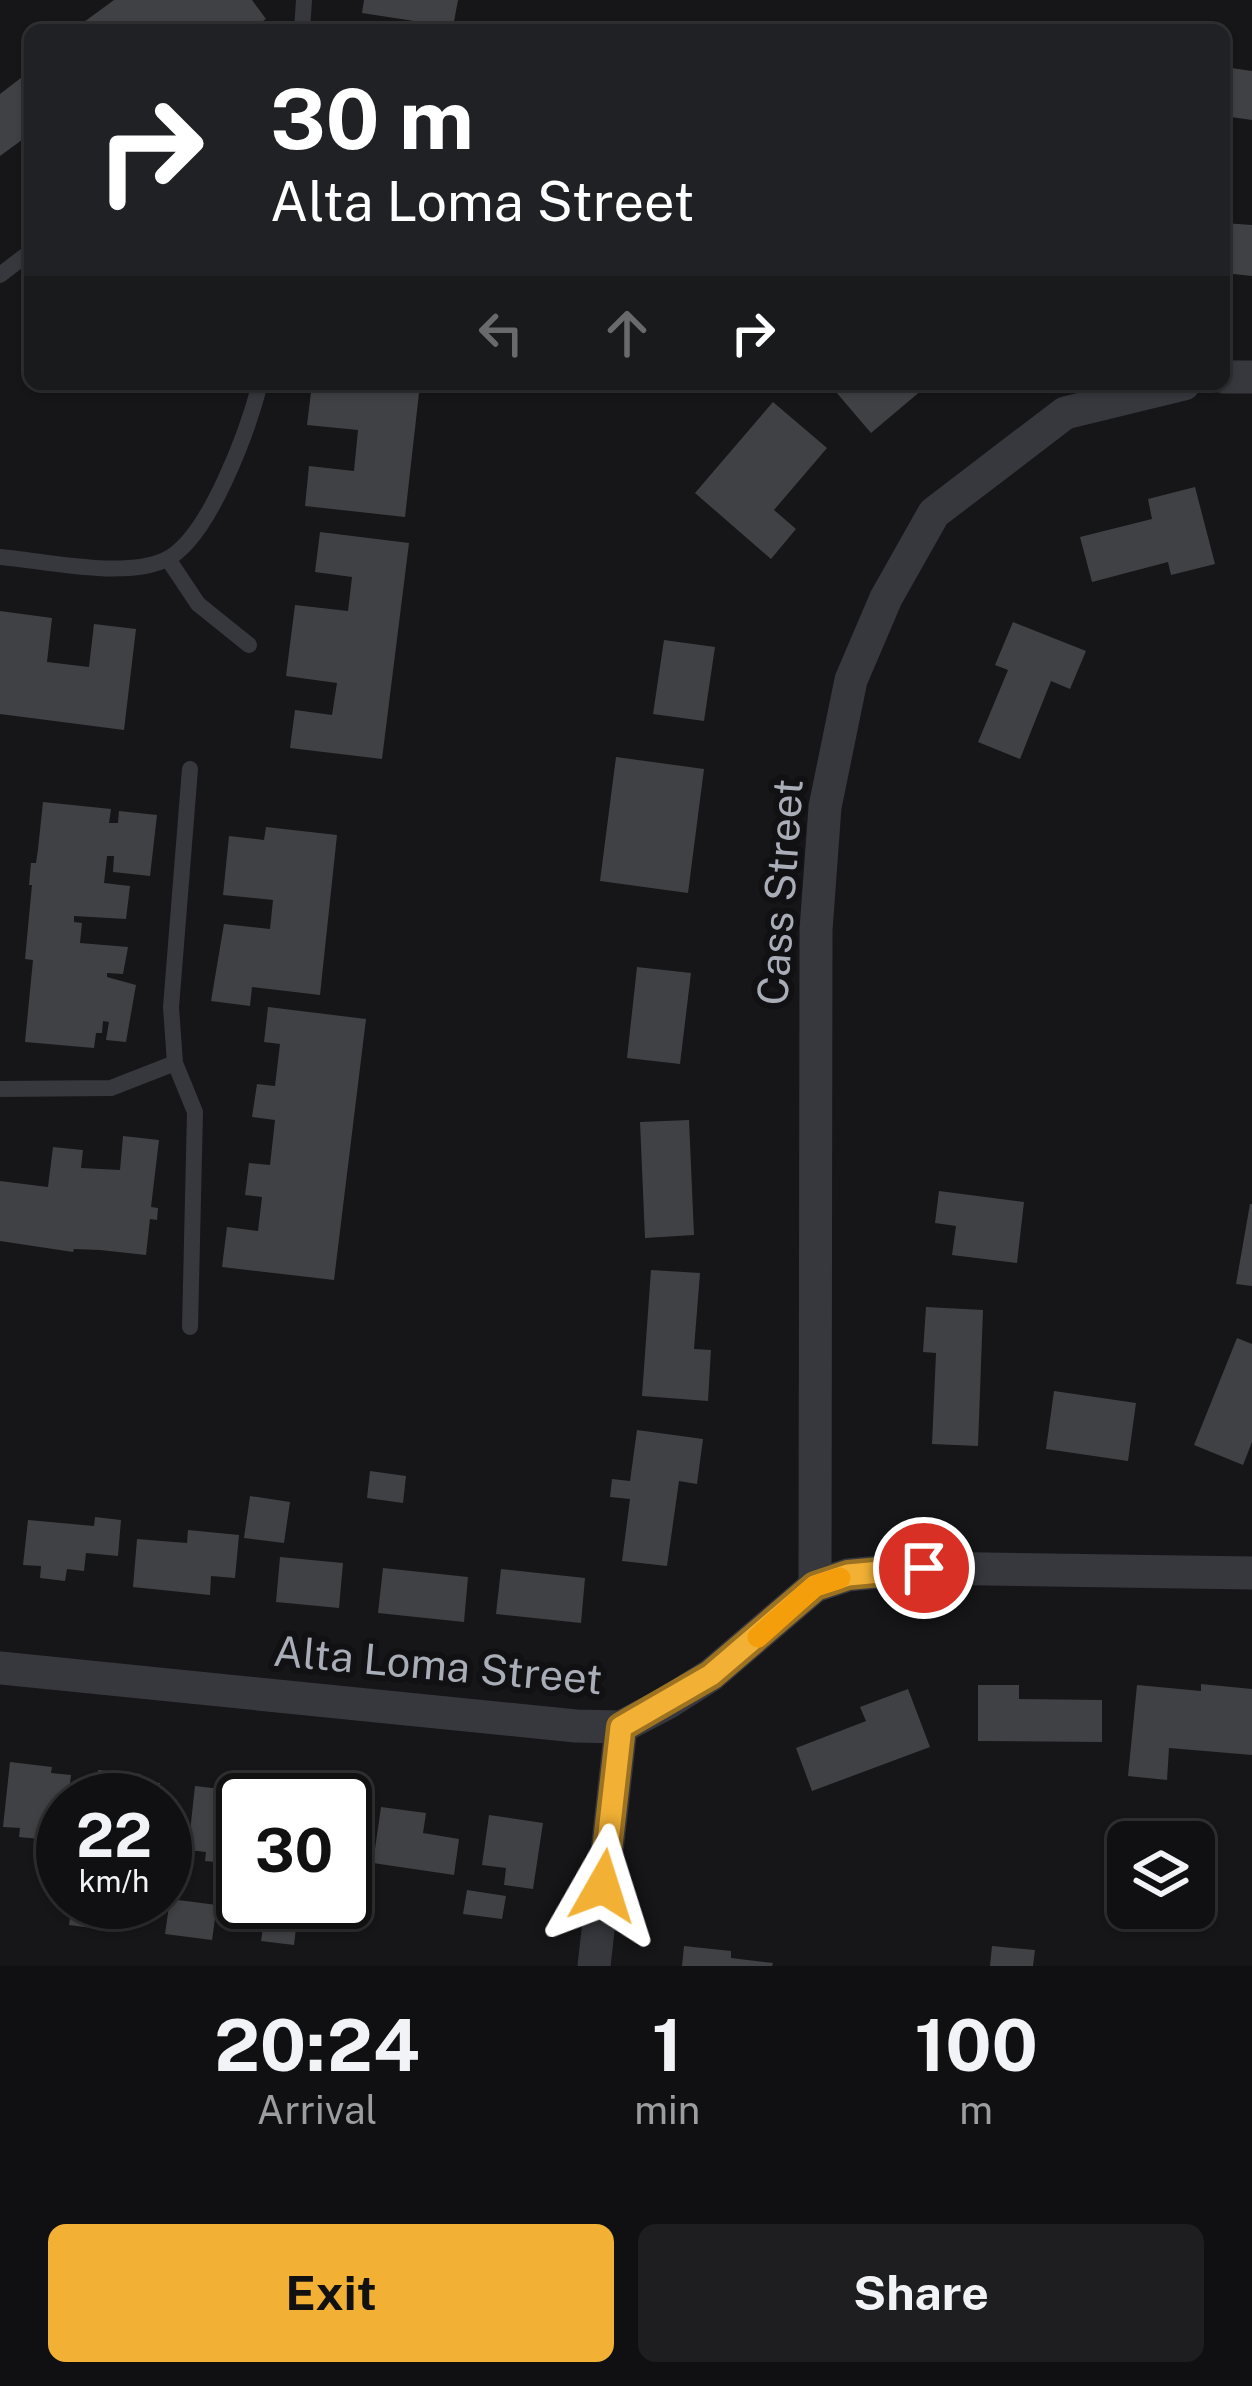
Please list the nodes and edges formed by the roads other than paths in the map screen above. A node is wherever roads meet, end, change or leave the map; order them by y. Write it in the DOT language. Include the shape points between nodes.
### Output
graph roads {
  1 [pos="24,257"];
  2 [pos="0,275"];
  3 [pos="258,390"];
  4 [pos="1160,390"];
  5 [pos="0,557"];
  6 [pos="168,559"];
  7 [pos="249,645"];
  8 [pos="190,769"];
  9 [pos="175,1063"];
  10 [pos="0,1089"];
  11 [pos="190,1328"];
  12 [pos="1252,1573"];
  13 [pos="815,1586"];
  14 [pos="0,1668"];
  15 [pos="621,1727"];
  16 [pos="594,1966"];
  1 -- 2 [label="lane"];
  3 -- 6 [label="lane" via="209,514"];
  4 -- 13 [label="street, Cass Street" via="1066,413 934,513 851,680 825,807 816,930"];
  5 -- 6 [label="lane" via="124,568"];
  6 -- 7 [label="lane" via="198,604"];
  8 -- 9 [label="lane" via="171,1007"];
  9 -- 10 [label="lane" via="111,1088"];
  9 -- 11 [label="lane" via="195,1112"];
  12 -- 13 [label="street, Alta Loma Street" via="924,1568"];
  13 -- 15 [label="street, Alta Loma Street" via="711,1675"];
  14 -- 15 [label="street, Alta Loma Street"];
  15 -- 16 [label="street"];
}
